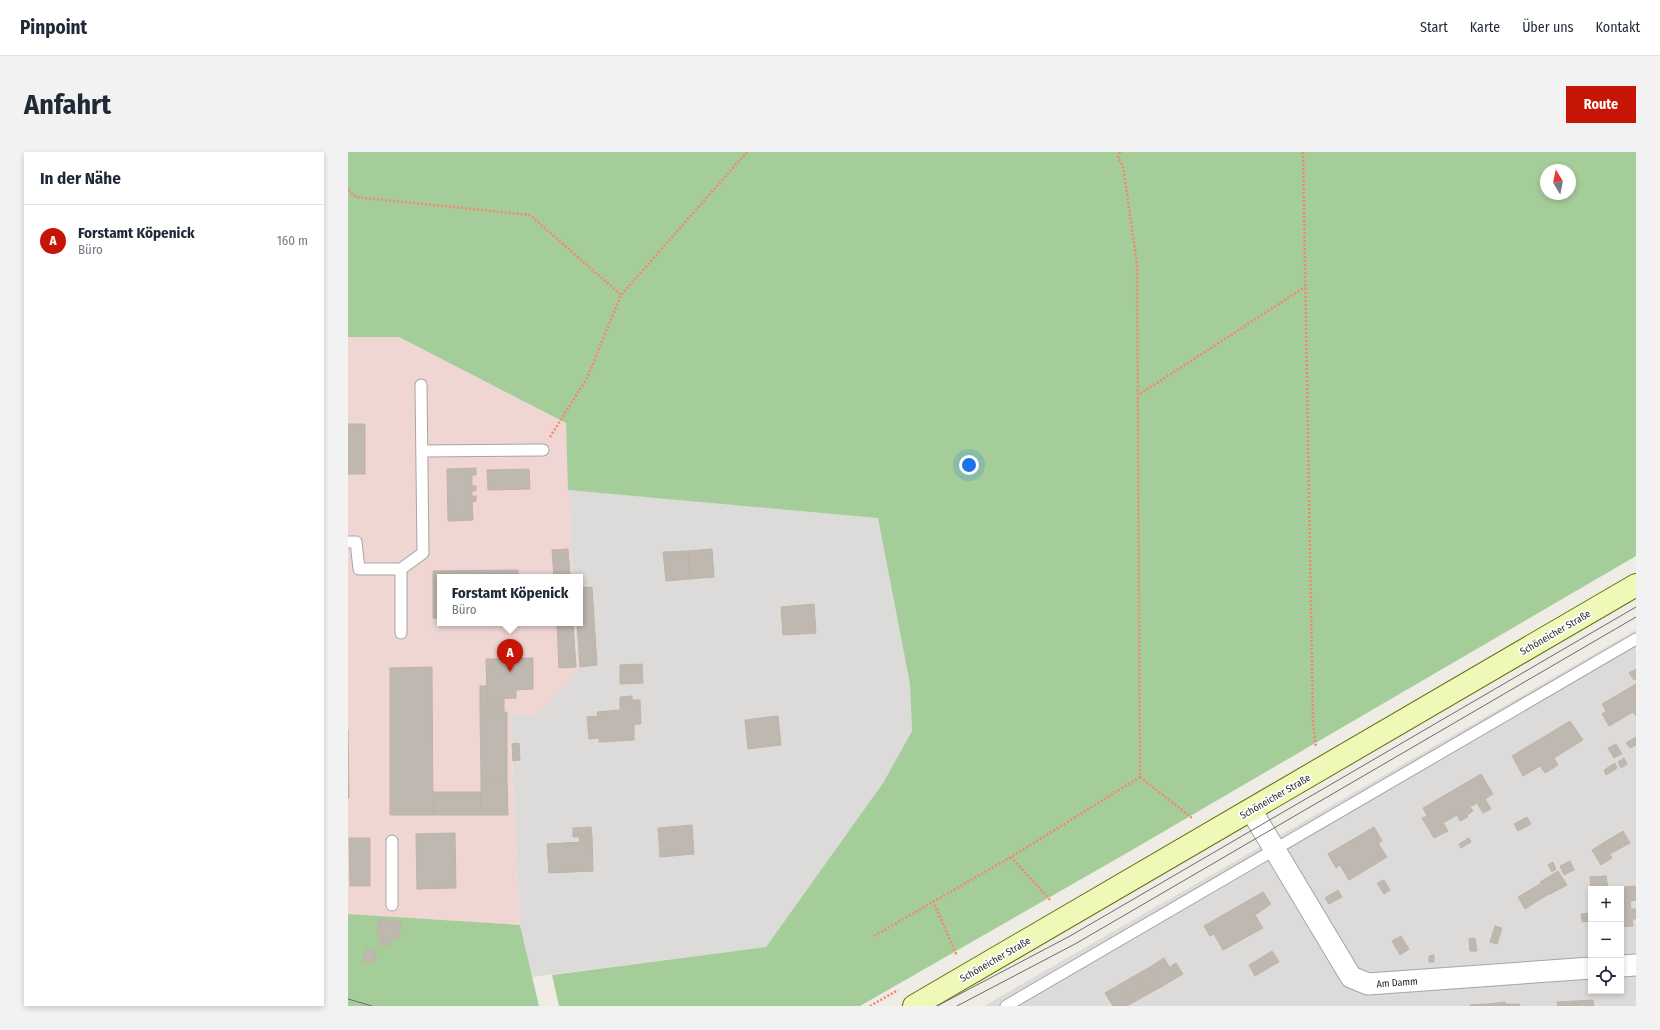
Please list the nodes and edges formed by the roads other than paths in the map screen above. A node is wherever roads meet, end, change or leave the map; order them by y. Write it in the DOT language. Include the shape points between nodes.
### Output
graph roads {
  1 [pos="421,385"];
  2 [pos="543,450"];
  3 [pos="422,451"];
  4 [pos="348,542"];
  5 [pos="401,569"];
  6 [pos="1636,585"];
  7 [pos="402,633"];
  8 [pos="1636,639"];
  9 [pos="1251,810"];
  10 [pos="392,841"];
  11 [pos="1275,848"];
  12 [pos="392,904"];
  13 [pos="1636,965"];
  14 [pos="1624,966"];
  15 [pos="1588,968"];
  16 [pos="914,1006"];
  17 [pos="1006,1006"];
  1 -- 3 [label="lane"];
  2 -- 3 [label="lane"];
  3 -- 5 [label="lane" via="423,553"];
  4 -- 5 [label="lane" via="356,542 359,569"];
  5 -- 7 [label="lane"];
  6 -- 9 [label="main road, Schöneicher Straße"];
  8 -- 11 [label="lane"];
  9 -- 11 [label="street, Am Damm"];
  9 -- 16 [label="main road, Schöneicher Straße"];
  10 -- 12 [label="lane"];
  11 -- 15 [label="street, Am Damm" via="1351,978 1368,984"];
  11 -- 17 [label="lane"];
  13 -- 14 [label="street"];
}
